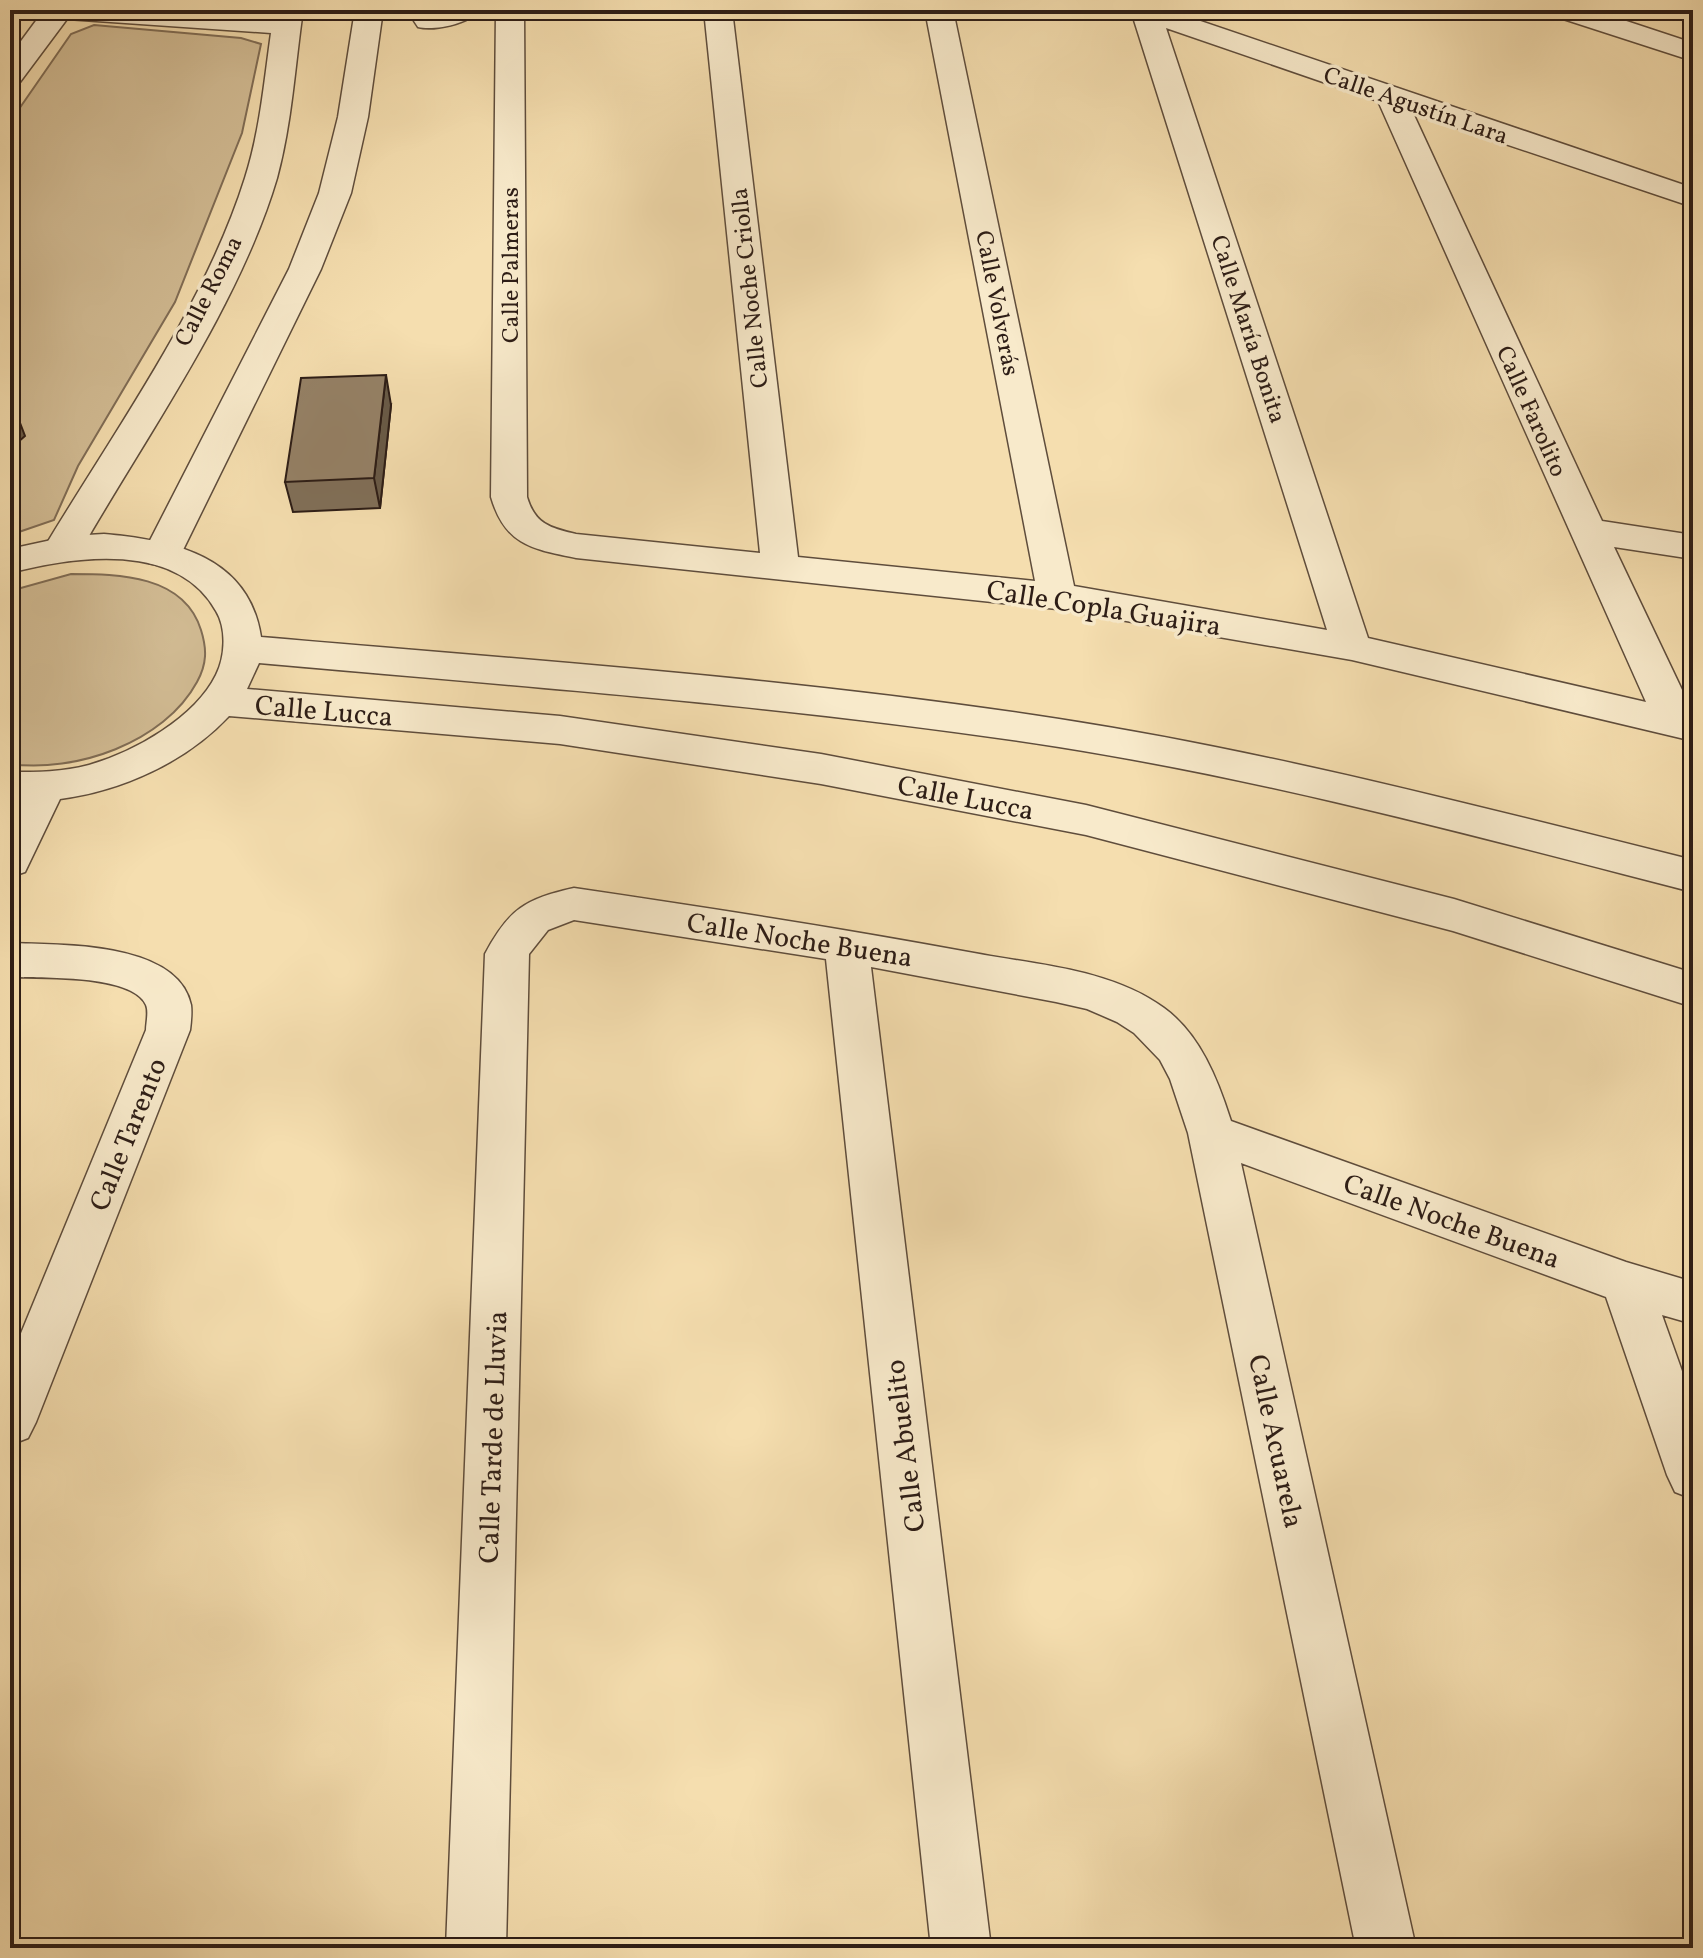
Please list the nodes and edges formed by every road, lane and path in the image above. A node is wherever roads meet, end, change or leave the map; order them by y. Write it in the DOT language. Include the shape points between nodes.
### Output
graph roads {
  1 [pos="61,10"];
  2 [pos="369,10"];
  3 [pos="465,10"];
  4 [pos="510,10"];
  5 [pos="718,10"];
  6 [pos="939,10"];
  7 [pos="1564,10"];
  8 [pos="1143,11"];
  9 [pos="288,18"];
  10 [pos="428,21"];
  11 [pos="1693,52"];
  12 [pos="10,76"];
  13 [pos="1391,97"];
  14 [pos="1685,195"];
  15 [pos="1693,226"];
  16 [pos="514,519"];
  17 [pos="1586,531"];
  18 [pos="1693,547"];
  19 [pos="63,548"];
  20 [pos="162,554"];
  21 [pos="10,561"];
  22 [pos="780,566"];
  23 [pos="1057,596"];
  24 [pos="1352,647"];
  25 [pos="242,648"];
  26 [pos="220,701"];
  27 [pos="1684,725"];
  28 [pos="28,787"];
  29 [pos="10,861"];
  30 [pos="1693,876"];
  31 [pos="520,929"];
  32 [pos="846,944"];
  33 [pos="10,960"];
  34 [pos="1693,990"];
  35 [pos="1085,992"];
  36 [pos="1211,1133"];
  37 [pos="1626,1283"];
  38 [pos="1693,1303"];
  39 [pos="10,1422"];
  40 [pos="1693,1475"];
  41 [pos="476,1948"];
  42 [pos="961,1948"];
  43 [pos="1386,1948"];
  1 -- 9 [label="street"];
  1 -- 12 [label="street"];
  2 -- 20 [label="street" via="335,193 305,269"];
  3 -- 10 [label="street"];
  4 -- 16 [label="street, Calle Palmeras" via="509,497"];
  5 -- 22 [label="street, Calle Noche Criolla"];
  6 -- 23 [label="street, Calle Volverás"];
  7 -- 11 [label="street"];
  8 -- 13 [label="street, Calle Agustín Lara"];
  8 -- 24 [label="street, Calle María Bonita"];
  9 -- 19 [label="street, Calle Roma" via="276,118 253,200 206,303"];
  13 -- 14 [label="street, Calle Agustín Lara"];
  13 -- 17 [label="street, Calle Farolito"];
  14 -- 15 [label="street"];
  16 -- 22 [label="street, Calle Copla Guajira" via="534,536 576,546"];
  17 -- 18 [label="street"];
  17 -- 27 [label="street, Calle Farolito"];
  19 -- 20 [label="street" via="97,546"];
  19 -- 21 [label="street"];
  20 -- 25 [label="street" via="198,569 224,590 239,617"];
  22 -- 23 [label="street, Calle Copla Guajira"];
  23 -- 24 [label="street, Calle Copla Guajira"];
  24 -- 27 [label="street, Calle Copla Guajira"];
  25 -- 26 [label="street" via="236,674"];
  25 -- 30 [label="street, Calle Lucca" via="819,701 1061,733 1301,777"];
  26 -- 28 [label="street" via="190,732 148,758 98,777"];
  26 -- 34 [label="street, Calle Lucca" via="560,730 821,769 1086,820 1454,915"];
  28 -- 29 [label="street"];
  31 -- 32 [label="street, Calle Noche Buena" via="542,911 574,904"];
  31 -- 41 [label="street, Calle Tarde de Lluvia" via="507,954"];
  32 -- 35 [label="street, Calle Noche Buena"];
  32 -- 42 [label="street, Calle Abuelito"];
  33 -- 39 [label="street, Calle Tarento" via="126,969 153,982 168,1001 168,1030"];
  35 -- 36 [label="street, Calle Acuarela" via="1134,1011 1178,1046 1197,1083"];
  36 -- 37 [label="street, Calle Noche Buena"];
  36 -- 43 [label="street, Calle Acuarela"];
  37 -- 38 [label="street, Calle Noche Buena"];
  37 -- 40 [label="street"];
}
